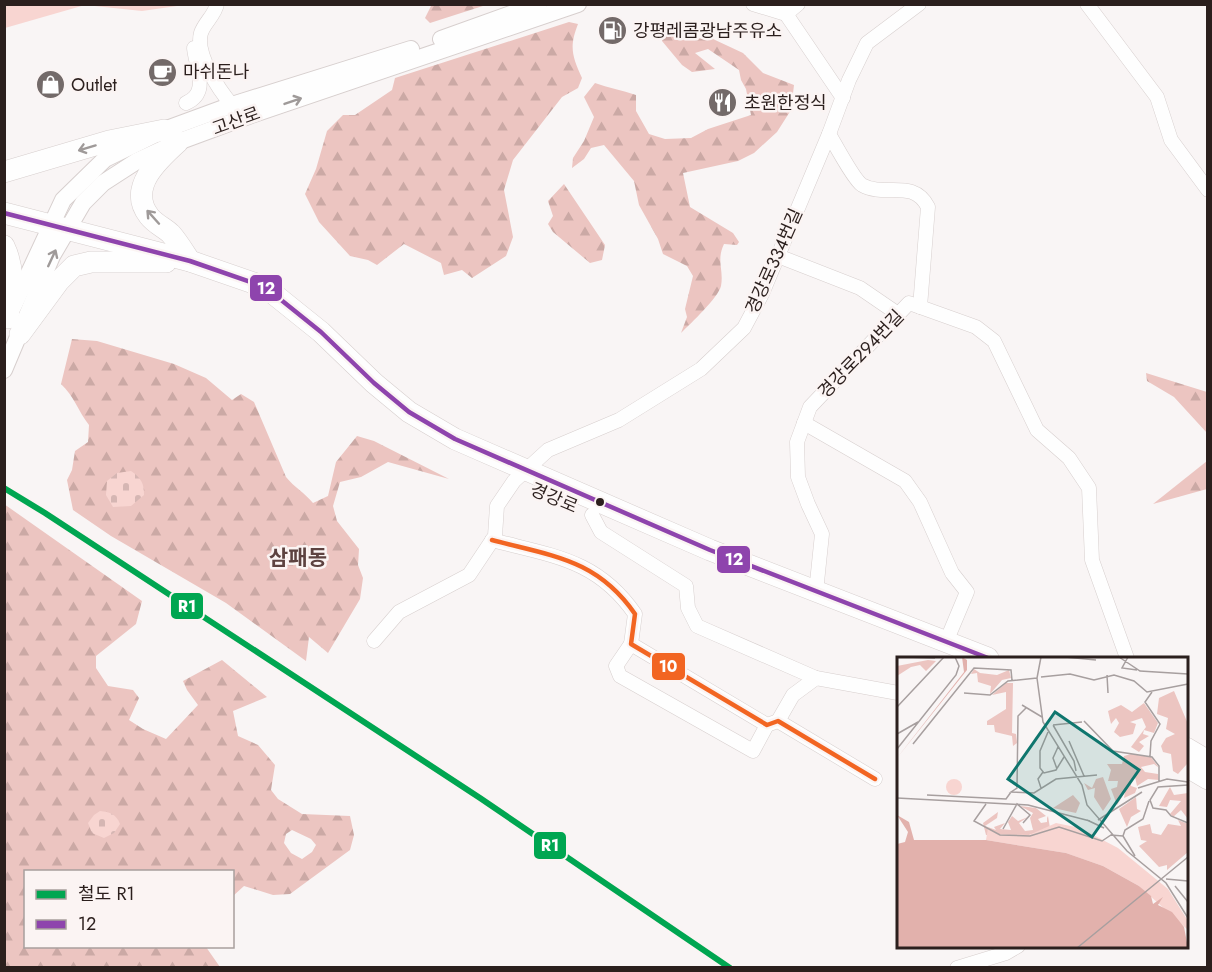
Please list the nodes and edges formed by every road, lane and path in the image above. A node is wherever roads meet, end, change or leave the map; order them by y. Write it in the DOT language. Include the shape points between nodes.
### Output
graph roads {
  1 [pos="215,4"];
  2 [pos="539,4"];
  3 [pos="578,4"];
  4 [pos="753,4"];
  5 [pos="798,4"];
  6 [pos="919,4"];
  7 [pos="1087,4"];
  8 [pos="786,14"];
  9 [pos="843,98"];
  10 [pos="186,103"];
  11 [pos="232,105"];
  12 [pos="829,134"];
  13 [pos="171,136"];
  14 [pos="4,172"];
  15 [pos="1208,190"];
  16 [pos="4,213"];
  17 [pos="59,227"];
  18 [pos="4,246"];
  19 [pos="778,256"];
  20 [pos="190,261"];
  21 [pos="920,307"];
  22 [pos="898,314"];
  23 [pos="11,326"];
  24 [pos="4,370"];
  25 [pos="804,423"];
  26 [pos="520,476"];
  27 [pos="592,514"];
  28 [pos="492,540"];
  29 [pos="816,591"];
  30 [pos="374,641"];
  31 [pos="631,644"];
  32 [pos="950,650"];
  33 [pos="983,657"];
  34 [pos="1127,657"];
  35 [pos="816,678"];
  36 [pos="897,693"];
  37 [pos="773,723"];
  38 [pos="1191,757"];
  39 [pos="1208,778"];
  40 [pos="875,779"];
  41 [pos="1015,948"];
  42 [pos="957,968"];
  1 -- 10 [label="street" via="192,34 200,92"];
  1 -- 11 [label="street" via="201,33 201,48 220,91"];
  2 -- 11 [label="street, 고산로" via="416,48"];
  13 -- 3 [label="street, 고산로, one-way" via="252,115"];
  4 -- 8 [label="street"];
  5 -- 8 [label="street"];
  6 -- 9 [label="street, 경강로334번길" via="867,43"];
  7 -- 15 [label="street" via="1157,97 1171,140"];
  8 -- 9 [label="street"];
  9 -- 12 [label="street, 경강로334번길"];
  11 -- 13 [label="street, 고산로"];
  12 -- 19 [label="street, 경강로334번길"];
  12 -- 21 [label="street" via="859,183 873,190 911,191 923,198 928,207"];
  13 -- 14 [label="main road, one-way" via="109,141"];
  13 -- 17 [label="street, 고산로" via="103,183"];
  20 -- 13 [label="main road, one-way" via="170,234 149,216 141,198 144,181"];
  16 -- 17 [label="main road, 경강로"];
  17 -- 20 [label="main road, 경강로"];
  17 -- 23 [label="street, 고산로"];
  18 -- 23 [label="main road" via="11,260"];
  19 -- 22 [label="street" via="860,288"];
  19 -- 26 [label="street, 경강로334번길" via="744,328 701,369 619,420 548,450"];
  20 -- 23 [label="main road" via="91,262 74,266"];
  20 -- 26 [label="main road, 경강로" via="231,275 315,343 383,409 419,434 477,465"];
  21 -- 22 [label="street, 경강로294번길" via="909,303"];
  21 -- 34 [label="street, 경강로294번길" via="976,327 994,341 1037,430 1069,458 1089,488 1092,560"];
  22 -- 25 [label="street, 경강로294번길" via="810,407"];
  23 -- 24 [label="street, 고산로"];
  25 -- 29 [label="street, 경강로294번길" via="797,442 798,477 822,534"];
  25 -- 32 [label="street" via="905,481 920,501 952,573 967,592"];
  26 -- 27 [label="main road, 경강로"];
  26 -- 28 [label="street, 경강로334번길" via="497,506"];
  26 -- 29 [label="main road, 경강로"];
  27 -- 32 [label="main road, 경강로" via="708,563"];
  27 -- 35 [label="street" via="601,532 686,586 688,608 697,626"];
  28 -- 30 [label="street" via="469,575 399,612"];
  28 -- 31 [label="street" via="576,563 596,573 626,600 635,614"];
  29 -- 32 [label="main road, 경강로"];
  31 -- 37 [label="street"];
  31 -- 37 [label="street" via="616,666 620,676 753,751"];
  32 -- 33 [label="main road, 경강로"];
  35 -- 36 [label="street"];
  35 -- 37 [label="street" via="793,695"];
  37 -- 40 [label="street"];
  38 -- 39 [label="main road"];
  41 -- 42 [label="street"];
}
